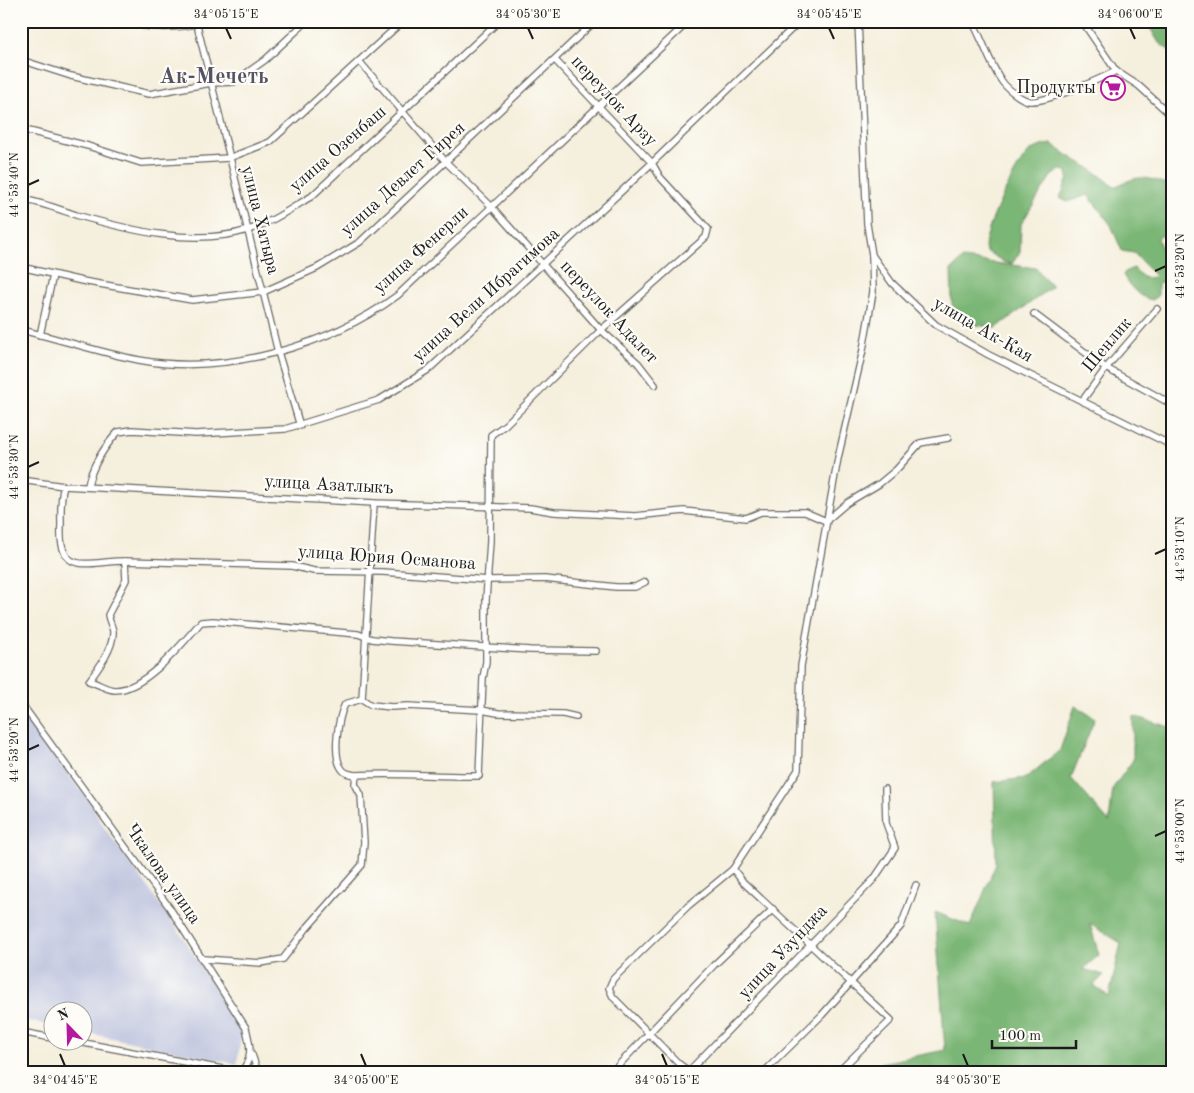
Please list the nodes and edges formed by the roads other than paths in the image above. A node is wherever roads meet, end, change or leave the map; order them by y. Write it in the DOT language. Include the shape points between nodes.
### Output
graph roads {
  1 [pos="121,21"];
  2 [pos="207,21"];
  3 [pos="307,21"];
  4 [pos="403,21"];
  5 [pos="499,21"];
  6 [pos="595,21"];
  7 [pos="689,21"];
  8 [pos="800,21"];
  9 [pos="858,21"];
  10 [pos="972,21"];
  11 [pos="1082,21"];
  12 [pos="197,23"];
  13 [pos="792,24"];
  14 [pos="21,60"];
  15 [pos="555,60"];
  16 [pos="359,61"];
  17 [pos="1116,71"];
  18 [pos="212,83"];
  19 [pos="599,108"];
  20 [pos="402,113"];
  21 [pos="1173,116"];
  22 [pos="21,129"];
  23 [pos="229,158"];
  24 [pos="446,162"];
  25 [pos="652,163"];
  26 [pos="21,199"];
  27 [pos="491,206"];
  28 [pos="248,230"];
  29 [pos="872,255"];
  30 [pos="544,265"];
  31 [pos="21,266"];
  32 [pos="53,275"];
  33 [pos="263,292"];
  34 [pos="1157,309"];
  35 [pos="1034,314"];
  36 [pos="21,330"];
  37 [pos="601,330"];
  38 [pos="40,334"];
  39 [pos="278,352"];
  40 [pos="1106,368"];
  41 [pos="655,385"];
  42 [pos="1082,401"];
  43 [pos="1173,406"];
  44 [pos="300,426"];
  45 [pos="948,438"];
  46 [pos="1173,446"];
  47 [pos="21,480"];
  48 [pos="64,486"];
  49 [pos="88,486"];
  50 [pos="374,503"];
  51 [pos="491,507"];
  52 [pos="826,521"];
  53 [pos="125,561"];
  54 [pos="371,572"];
  55 [pos="488,580"];
  56 [pos="645,582"];
  57 [pos="366,636"];
  58 [pos="486,646"];
  59 [pos="596,651"];
  60 [pos="362,699"];
  61 [pos="21,703"];
  62 [pos="481,710"];
  63 [pos="576,717"];
  64 [pos="356,775"];
  65 [pos="886,789"];
  66 [pos="733,869"];
  67 [pos="916,885"];
  68 [pos="772,909"];
  69 [pos="810,944"];
  70 [pos="204,959"];
  71 [pos="851,982"];
  72 [pos="21,1032"];
  73 [pos="650,1034"];
  74 [pos="42,1036"];
  75 [pos="92,1044"];
  76 [pos="251,1050"];
  77 [pos="239,1072"];
  78 [pos="258,1072"];
  79 [pos="612,1072"];
  80 [pos="689,1072"];
  81 [pos="764,1072"];
  82 [pos="838,1072"];
  1 -- 12 [label="street" via="144,27 169,28"];
  2 -- 12 [label="street"];
  3 -- 18 [label="street" via="265,60 234,82"];
  4 -- 16 [label="street"];
  5 -- 20 [label="street, улица Озенбаш"];
  6 -- 15 [label="street, улица Девлет Гирея"];
  7 -- 19 [label="street, улица Фенерли"];
  8 -- 13 [label="street, улица Вели Ибрагимова"];
  9 -- 29 [label="street, улица Ак-Кая" via="867,224"];
  10 -- 17 [label="street" via="1002,82 1028,101 1073,89"];
  11 -- 17 [label="street"];
  12 -- 18 [label="street, улица Хатыра"];
  13 -- 25 [label="street, улица Вели Ибрагимова"];
  14 -- 18 [label="street" via="71,76 149,94"];
  15 -- 19 [label="street, переулок Арзу"];
  15 -- 24 [label="street, улица Девлет Гирея"];
  16 -- 20 [label="street, переулок Адалет"];
  16 -- 23 [label="street" via="270,142"];
  17 -- 21 [label="street"];
  18 -- 23 [label="street, улица Хатыра"];
  19 -- 25 [label="street, переулок Арзу"];
  19 -- 27 [label="street, улица Фенерли"];
  20 -- 24 [label="street, переулок Адалет"];
  20 -- 28 [label="street, улица Озенбаш" via="312,196"];
  22 -- 23 [label="street" via="141,163"];
  23 -- 28 [label="street, улица Хатыра"];
  24 -- 27 [label="street, переулок Адалет"];
  24 -- 33 [label="street, улица Девлет Гирея" via="360,242 317,268"];
  25 -- 30 [label="street, улица Вели Ибрагимова"];
  25 -- 37 [label="street, переулок Арзу" via="708,229 706,236"];
  26 -- 28 [label="street, улица Озенбаш" via="164,235 202,237"];
  27 -- 30 [label="street, переулок Адалет"];
  27 -- 39 [label="street, улица Фенерли" via="398,295 377,310 321,338"];
  28 -- 33 [label="street, улица Хатыра"];
  29 -- 42 [label="street, улица Ак-Кая" via="892,283 936,324 989,355"];
  29 -- 52 [label="street" via="873,292 863,350"];
  30 -- 37 [label="street, переулок Адалет"];
  30 -- 44 [label="street, улица Вели Ибрагимова" via="428,370 379,400"];
  31 -- 32 [label="street, улица Девлет Гирея"];
  32 -- 33 [label="street, улица Девлет Гирея" via="192,300"];
  32 -- 38 [label="street"];
  33 -- 39 [label="street, улица Хатыра"];
  34 -- 40 [label="street, Шенлик"];
  35 -- 40 [label="street"];
  36 -- 38 [label="street, улица Фенерли"];
  37 -- 41 [label="street, переулок Адалет" via="638,363"];
  37 -- 51 [label="street" via="491,435"];
  38 -- 39 [label="street, улица Фенерли" via="140,360 206,365"];
  39 -- 44 [label="street, улица Хатыра"];
  40 -- 42 [label="street, Шенлик"];
  40 -- 43 [label="street"];
  42 -- 46 [label="street, улица Ак-Кая"];
  44 -- 49 [label="street, улица Вели Ибрагимова" via="196,434 118,432 107,444"];
  45 -- 52 [label="street" via="920,442 897,469"];
  47 -- 48 [label="street, улица Азатлыкъ"];
  48 -- 49 [label="street, улица Азатлыкъ"];
  48 -- 53 [label="street, улица Юрия Османова" via="60,536 65,557 84,564"];
  49 -- 50 [label="street, улица Азатлыкъ"];
  50 -- 51 [label="street, улица Азатлыкъ"];
  50 -- 54 [label="street"];
  51 -- 52 [label="street, улица Азатлыкъ" via="635,516 684,512 746,518 761,512 805,512"];
  51 -- 55 [label="street"];
  52 -- 66 [label="street" via="801,666 798,770"];
  53 -- 54 [label="street, улица Юрия Османова"];
  53 -- 57 [label="street" via="126,580 108,616 113,632 110,643 89,681 112,690 141,682 201,622"];
  54 -- 55 [label="street, улица Юрия Османова"];
  54 -- 57 [label="street"];
  55 -- 56 [label="street, улица Юрия Османова" via="545,579 616,587 635,587"];
  55 -- 58 [label="street"];
  57 -- 58 [label="street" via="391,641"];
  57 -- 60 [label="street"];
  58 -- 59 [label="street"];
  58 -- 62 [label="street"];
  60 -- 62 [label="street" via="392,708"];
  60 -- 64 [label="street" via="345,704 336,741 342,769"];
  61 -- 70 [label="street, Чкалова улица"];
  62 -- 63 [label="street"];
  62 -- 64 [label="street" via="479,776"];
  64 -- 70 [label="street" via="355,784 361,795 362,865 283,959 261,963"];
  65 -- 69 [label="street, улица Узунджа" via="886,823 895,848 874,879"];
  66 -- 68 [label="street"];
  66 -- 73 [label="street" via="688,906 613,979 609,988 613,997"];
  67 -- 71 [label="street" via="901,926"];
  68 -- 69 [label="street"];
  68 -- 73 [label="street"];
  69 -- 71 [label="street"];
  69 -- 80 [label="street, улица Узунджа"];
  70 -- 76 [label="street, Чкалова улица" via="246,1028"];
  71 -- 81 [label="street"];
  71 -- 82 [label="street" via="891,1020"];
  72 -- 74 [label="street"];
  73 -- 79 [label="street"];
  73 -- 80 [label="street"];
  75 -- 77 [label="street"];
  76 -- 77 [label="street" via="247,1065"];
  76 -- 78 [label="street, Чкалова улица"];
}
